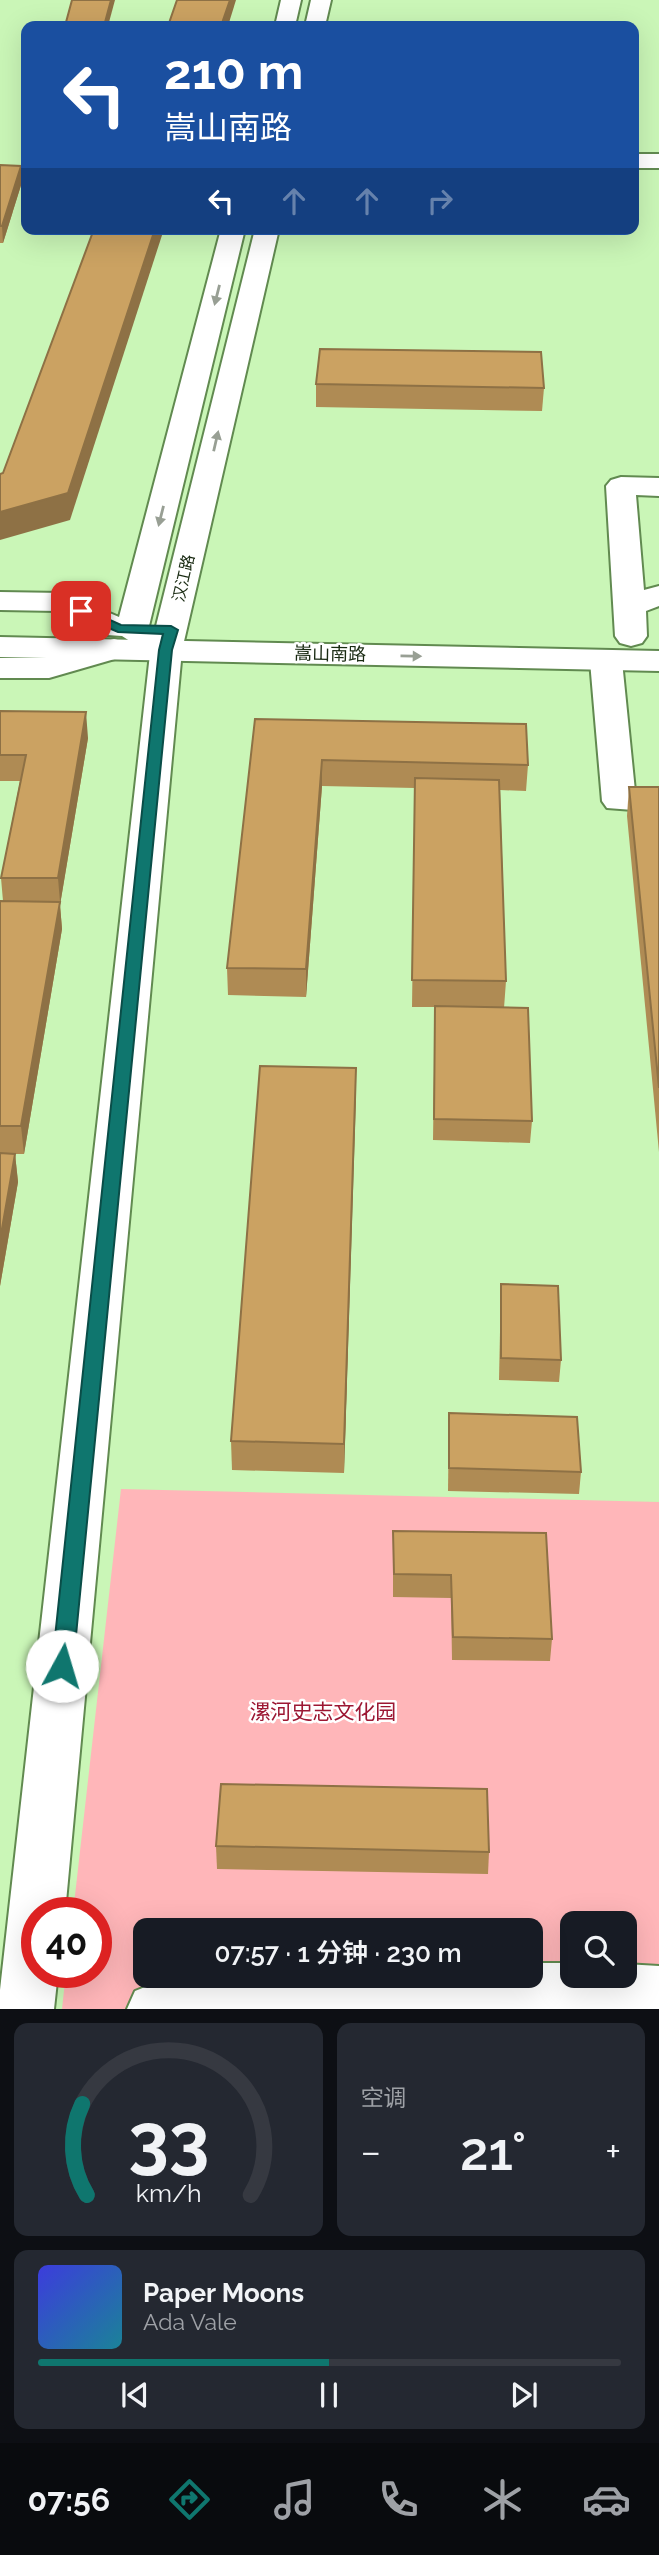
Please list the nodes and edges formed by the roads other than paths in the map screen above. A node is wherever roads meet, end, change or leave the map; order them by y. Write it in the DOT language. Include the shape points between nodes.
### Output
graph roads {
  1 [pos="291,0"];
  2 [pos="321,0"];
  3 [pos="286,21"];
  4 [pos="316,21"];
  5 [pos="639,161"];
  6 [pos="659,161"];
  7 [pos="232,235"];
  8 [pos="265,235"];
  9 [pos="659,486"];
  10 [pos="659,595"];
  11 [pos="0,601"];
  12 [pos="0,626"];
  13 [pos="140,637"];
  14 [pos="0,647"];
  15 [pos="639,647"];
  16 [pos="0,668"];
  17 [pos="659,802"];
  18 [pos="38,1897"];
  19 [pos="28,1988"];
  20 [pos="659,1992"];
  21 [pos="26,2009"];
  22 [pos="155,2009"];
  1 -- 3 [label="street"];
  2 -- 4 [label="street"];
  5 -- 6 [label="street"];
  7 -- 13 [label="street, one-way"];
  13 -- 8 [label="street, 汉江路, one-way"];
  9 -- 15 [label="street" via="621,486"];
  10 -- 15 [label="street"];
  11 -- 13 [label="street" via="62,603"];
  12 -- 13 [label="street, 嵩山南路"];
  13 -- 14 [label="street, 嵩山南路"];
  13 -- 15 [label="street, 嵩山南路"];
  13 -- 16 [label="street" via="49,668"];
  13 -- 18 [label="street"];
  15 -- 17 [label="street" via="619,801"];
  19 -- 21 [label="street"];
  20 -- 22 [label="street" via="354,1989"];
}
